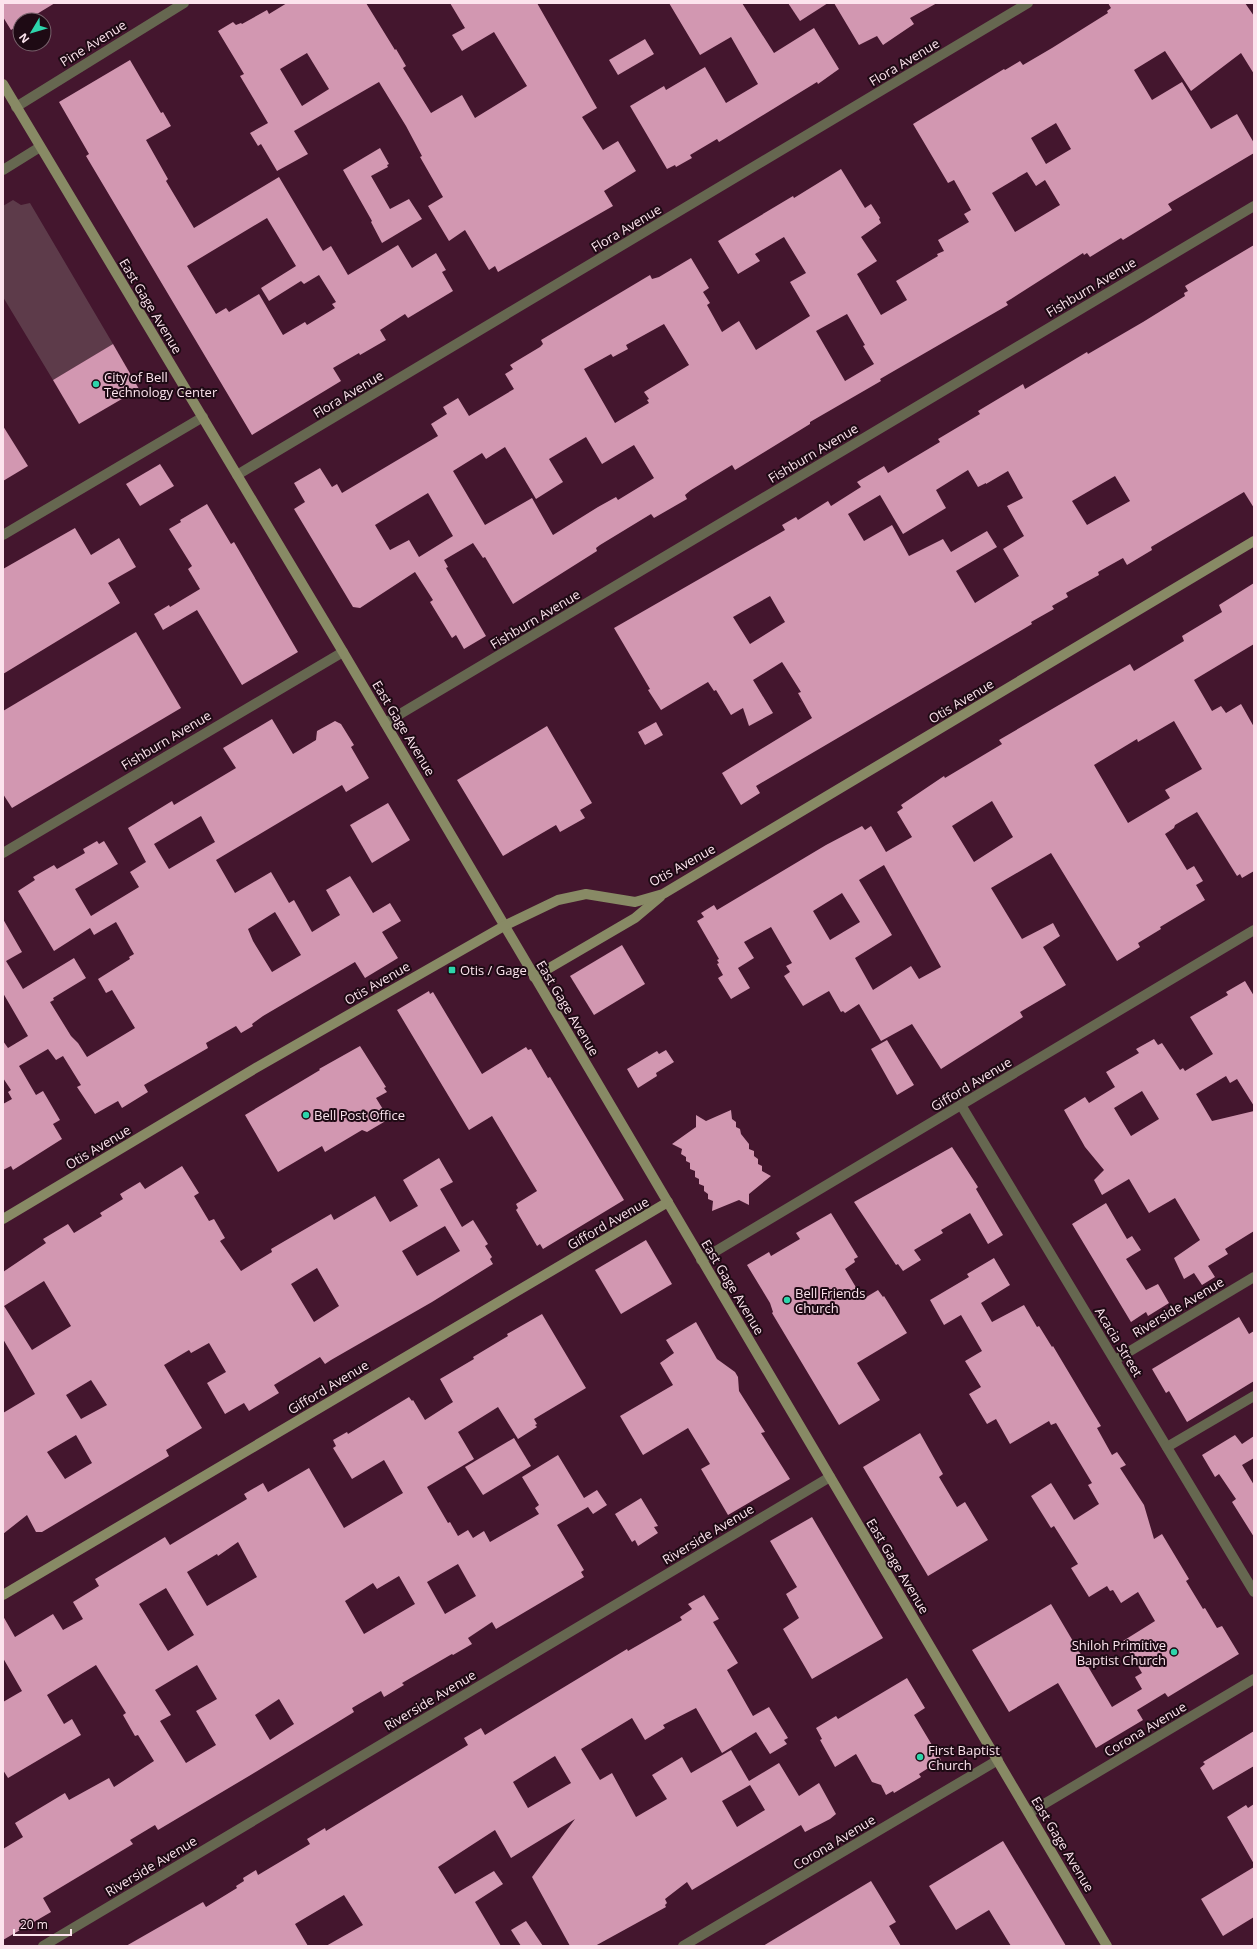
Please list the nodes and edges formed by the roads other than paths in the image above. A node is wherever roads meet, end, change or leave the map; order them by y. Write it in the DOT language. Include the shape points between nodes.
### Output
graph roads {
  1 [pos="184,3"];
  2 [pos="1028,3"];
  3 [pos="3,84"];
  4 [pos="16,106"];
  5 [pos="40,147"];
  6 [pos="3,170"];
  7 [pos="1254,206"];
  8 [pos="203,418"];
  9 [pos="237,475"];
  10 [pos="3,535"];
  11 [pos="1254,541"];
  12 [pos="343,652"];
  13 [pos="386,723"];
  14 [pos="3,853"];
  15 [pos="663,894"];
  16 [pos="504,926"];
  17 [pos="1254,930"];
  18 [pos="534,977"];
  19 [pos="961,1105"];
  20 [pos="668,1202"];
  21 [pos="3,1219"];
  22 [pos="702,1260"];
  23 [pos="1254,1277"];
  24 [pos="1115,1360"];
  25 [pos="1254,1396"];
  26 [pos="1167,1447"];
  27 [pos="830,1476"];
  28 [pos="1254,1592"];
  29 [pos="3,1595"];
  30 [pos="1254,1679"];
  31 [pos="998,1760"];
  32 [pos="1029,1813"];
  33 [pos="43,1946"];
  34 [pos="683,1946"];
  35 [pos="1107,1946"];
  1 -- 4 [label="street, Pine Avenue"];
  2 -- 9 [label="street, Flora Avenue"];
  3 -- 4 [label="main road, East Gage Avenue"];
  4 -- 5 [label="main road, East Gage Avenue"];
  5 -- 6 [label="street"];
  5 -- 8 [label="main road, East Gage Avenue"];
  7 -- 13 [label="street, Fishburn Avenue"];
  8 -- 9 [label="main road, East Gage Avenue"];
  8 -- 10 [label="street"];
  9 -- 12 [label="main road, East Gage Avenue"];
  11 -- 15 [label="main road, Otis Avenue"];
  12 -- 13 [label="main road, East Gage Avenue"];
  12 -- 14 [label="street, Fishburn Avenue"];
  13 -- 16 [label="main road, East Gage Avenue"];
  15 -- 16 [label="main road, Otis Avenue" via="635,902 586,894 558,900"];
  15 -- 18 [label="main road" via="635,918"];
  16 -- 18 [label="main road, East Gage Avenue"];
  16 -- 21 [label="main road, Otis Avenue" via="281,1054"];
  17 -- 19 [label="street, Gifford Avenue"];
  18 -- 20 [label="main road, East Gage Avenue"];
  19 -- 22 [label="street, Gifford Avenue"];
  19 -- 24 [label="street, Acacia Street"];
  20 -- 22 [label="main road, East Gage Avenue"];
  20 -- 29 [label="main road, Gifford Avenue"];
  22 -- 27 [label="main road, East Gage Avenue"];
  23 -- 24 [label="street, Riverside Avenue"];
  24 -- 26 [label="street, Acacia Street"];
  25 -- 26 [label="street"];
  26 -- 28 [label="street, Acacia Street"];
  27 -- 31 [label="main road, East Gage Avenue"];
  27 -- 33 [label="street, Riverside Avenue"];
  30 -- 32 [label="street, Corona Avenue"];
  31 -- 32 [label="main road, East Gage Avenue"];
  31 -- 34 [label="street, Corona Avenue"];
  32 -- 35 [label="main road, East Gage Avenue"];
}
